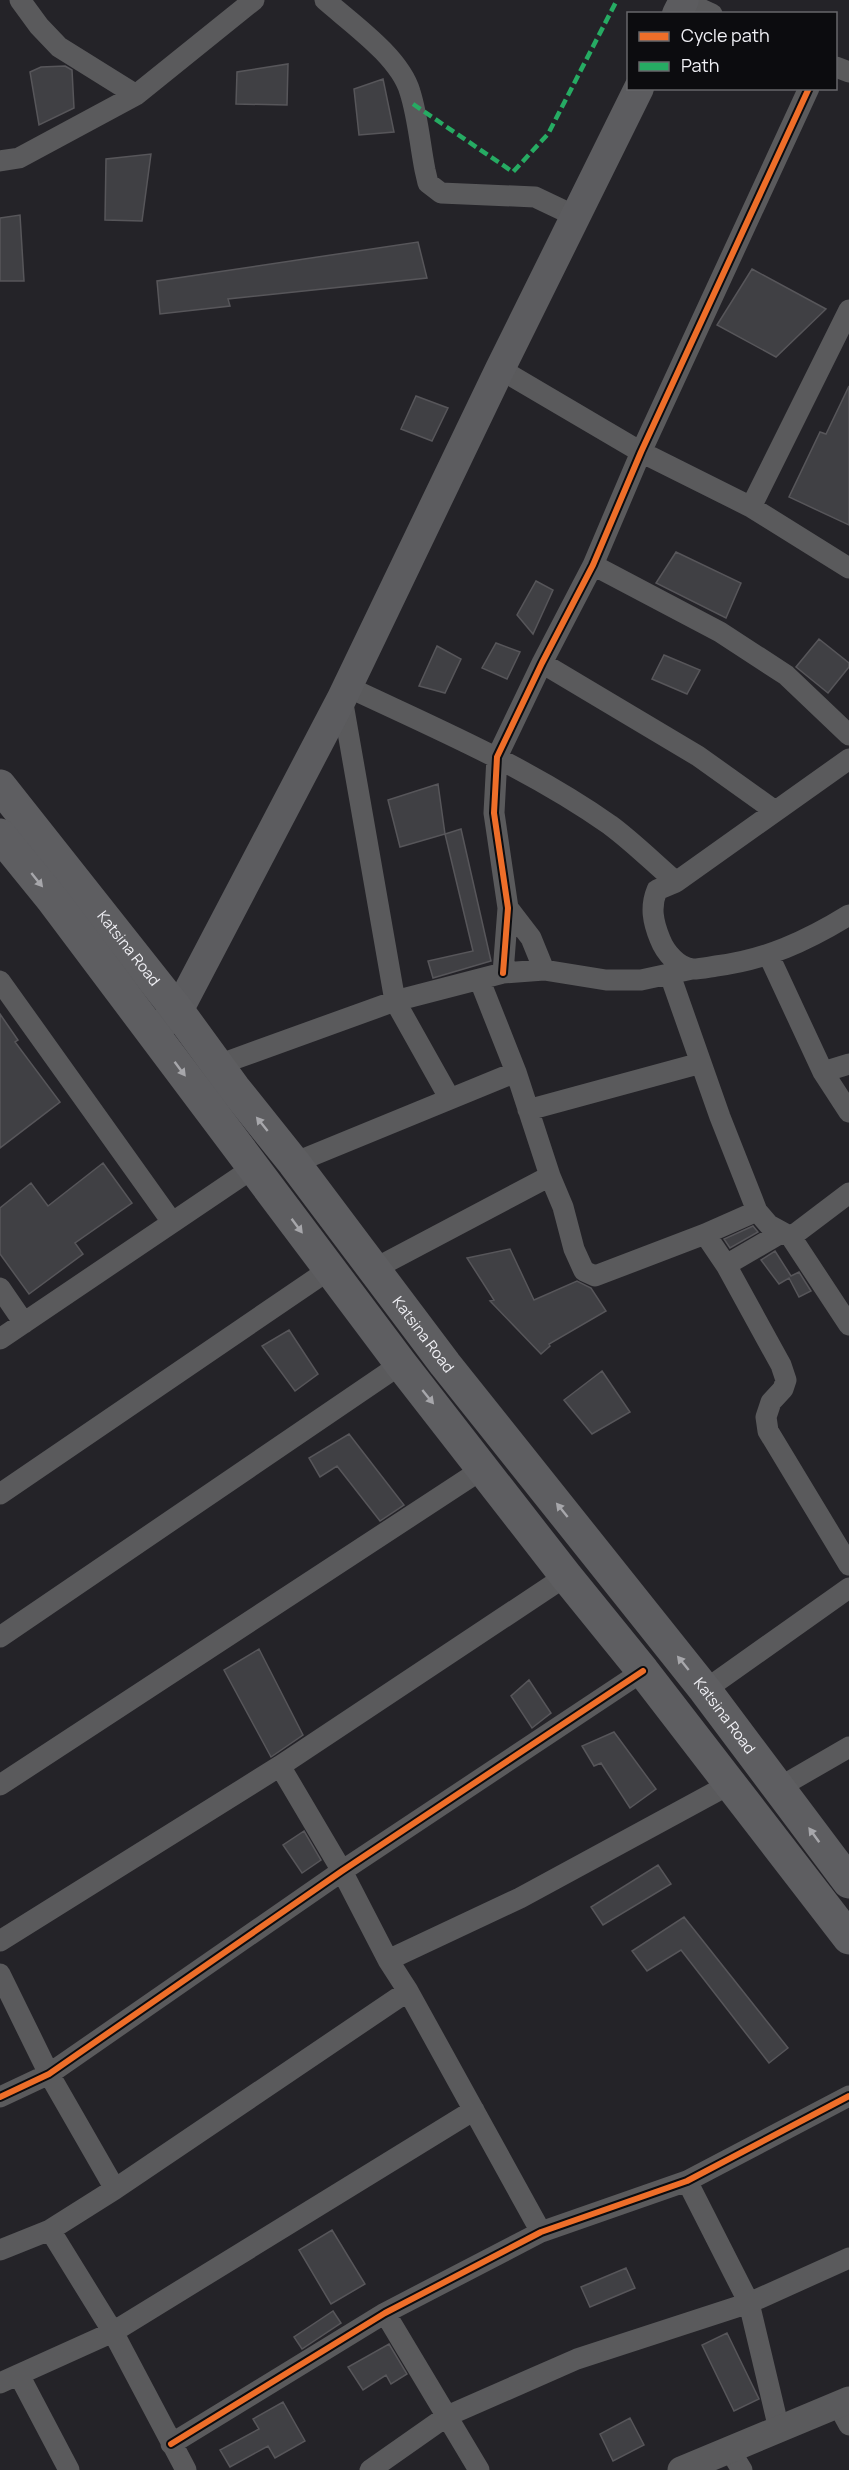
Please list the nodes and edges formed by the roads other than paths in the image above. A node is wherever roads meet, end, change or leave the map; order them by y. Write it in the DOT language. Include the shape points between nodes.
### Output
graph roads {
  1 [pos="20,0"];
  2 [pos="254,0"];
  3 [pos="325,0"];
  4 [pos="684,0"];
  5 [pos="708,12"];
  6 [pos="638,90"];
  7 [pos="808,90"];
  8 [pos="136,94"];
  9 [pos="0,161"];
  10 [pos="575,216"];
  11 [pos="849,310"];
  12 [pos="500,369"];
  13 [pos="641,452"];
  14 [pos="751,507"];
  15 [pos="593,565"];
  16 [pos="849,568"];
  17 [pos="542,663"];
  18 [pos="345,692"];
  19 [pos="849,735"];
  20 [pos="496,757"];
  21 [pos="849,759"];
  22 [pos="0,786"];
  23 [pos="776,811"];
  24 [pos="0,835"];
  25 [pos="676,882"];
  26 [pos="508,909"];
  27 [pos="849,915"];
  28 [pos="769,956"];
  29 [pos="692,969"];
  30 [pos="544,970"];
  31 [pos="503,974"];
  32 [pos="670,975"];
  33 [pos="0,981"];
  34 [pos="480,981"];
  35 [pos="396,1001"];
  36 [pos="178,1011"];
  37 [pos="152,1033"];
  38 [pos="701,1063"];
  39 [pos="849,1064"];
  40 [pos="218,1065"];
  41 [pos="516,1072"];
  42 [pos="823,1072"];
  43 [pos="450,1099"];
  44 [pos="528,1110"];
  45 [pos="849,1112"];
  46 [pos="294,1163"];
  47 [pos="253,1168"];
  48 [pos="550,1176"];
  49 [pos="849,1193"];
  50 [pos="757,1211"];
  51 [pos="172,1222"];
  52 [pos="705,1234"];
  53 [pos="786,1235"];
  54 [pos="726,1265"];
  55 [pos="330,1269"];
  56 [pos="374,1269"];
  57 [pos="0,1288"];
  58 [pos="24,1323"];
  59 [pos="849,1325"];
  60 [pos="0,1339"];
  61 [pos="401,1364"];
  62 [pos="484,1468"];
  63 [pos="0,1494"];
  64 [pos="849,1565"];
  65 [pos="566,1576"];
  66 [pos="849,1588"];
  67 [pos="0,1637"];
  68 [pos="644,1671"];
  69 [pos="705,1690"];
  70 [pos="849,1747"];
  71 [pos="280,1766"];
  72 [pos="730,1784"];
  73 [pos="0,1785"];
  74 [pos="780,1787"];
  75 [pos="342,1871"];
  76 [pos="849,1882"];
  77 [pos="849,1938"];
  78 [pos="0,1941"];
  79 [pos="388,1960"];
  80 [pos="0,1974"];
  81 [pos="408,1990"];
  82 [pos="49,2074"];
  83 [pos="849,2096"];
  84 [pos="0,2097"];
  85 [pos="474,2110"];
  86 [pos="687,2181"];
  87 [pos="115,2189"];
  88 [pos="50,2230"];
  89 [pos="541,2232"];
  90 [pos="0,2250"];
  91 [pos="849,2258"];
  92 [pos="749,2303"];
  93 [pos="385,2313"];
  94 [pos="113,2332"];
  95 [pos="9,2379"];
  96 [pos="845,2410"];
  97 [pos="447,2416"];
  98 [pos="779,2428"];
  99 [pos="171,2444"];
  100 [pos="736,2459"];
  101 [pos="69,2470"];
  102 [pos="186,2470"];
  103 [pos="370,2470"];
  104 [pos="479,2470"];
  105 [pos="681,2470"];
  1 -- 8 [label="street" via="59,46"];
  2 -- 8 [label="street"];
  3 -- 10 [label="street" via="384,52 410,90 428,183 434,190 535,197"];
  4 -- 5 [label="street"];
  6 -- 10 [label="main road"];
  7 -- 13 [label="street"];
  8 -- 9 [label="street" via="18,158"];
  10 -- 12 [label="main road"];
  11 -- 14 [label="street"];
  12 -- 13 [label="street"];
  12 -- 18 [label="main road"];
  13 -- 14 [label="street"];
  13 -- 15 [label="street"];
  14 -- 16 [label="street"];
  15 -- 17 [label="street"];
  15 -- 19 [label="street" via="720,632 786,675"];
  17 -- 20 [label="street"];
  17 -- 23 [label="street" via="698,756"];
  18 -- 20 [label="street"];
  18 -- 35 [label="street"];
  18 -- 36 [label="main road"];
  20 -- 25 [label="street" via="566,796 611,827"];
  20 -- 26 [label="street" via="494,813"];
  21 -- 23 [label="street"];
  22 -- 36 [label="highway, Katsina Road"];
  23 -- 25 [label="street"];
  24 -- 37 [label="highway, one-way"];
  25 -- 29 [label="street" via="657,890 653,917 661,942 676,963"];
  26 -- 30 [label="street" via="531,938"];
  26 -- 31 [label="street"];
  27 -- 28 [label="street"];
  28 -- 29 [label="street"];
  28 -- 42 [label="street"];
  29 -- 32 [label="street"];
  30 -- 31 [label="street"];
  30 -- 32 [label="street" via="606,980"];
  31 -- 34 [label="street"];
  32 -- 38 [label="street"];
  33 -- 51 [label="street"];
  34 -- 35 [label="street"];
  34 -- 41 [label="street"];
  35 -- 40 [label="street"];
  35 -- 43 [label="street"];
  36 -- 37 [label="main road"];
  36 -- 40 [label="highway, Katsina Road"];
  37 -- 47 [label="highway, one-way"];
  38 -- 44 [label="street"];
  38 -- 50 [label="street"];
  39 -- 42 [label="street"];
  46 -- 40 [label="highway, Katsina Road, one-way"];
  41 -- 43 [label="street"];
  41 -- 44 [label="street"];
  42 -- 45 [label="street"];
  43 -- 46 [label="street"];
  44 -- 48 [label="street"];
  46 -- 56 [label="highway, Katsina Road"];
  47 -- 51 [label="street"];
  47 -- 55 [label="highway, one-way"];
  48 -- 52 [label="street" via="574,1249 584,1271 595,1276"];
  48 -- 56 [label="street"];
  49 -- 53 [label="street"];
  50 -- 52 [label="street"];
  50 -- 53 [label="street" via="769,1225"];
  51 -- 58 [label="street"];
  52 -- 54 [label="street"];
  53 -- 54 [label="street"];
  53 -- 59 [label="street"];
  54 -- 64 [label="street" via="786,1380 771,1402 766,1417 768,1431"];
  55 -- 61 [label="highway"];
  55 -- 63 [label="street"];
  69 -- 56 [label="highway, Katsina Road, one-way"];
  57 -- 58 [label="street"];
  58 -- 60 [label="street"];
  61 -- 62 [label="highway, one-way"];
  61 -- 67 [label="street"];
  62 -- 65 [label="highway"];
  62 -- 73 [label="street"];
  65 -- 68 [label="highway"];
  65 -- 71 [label="street"];
  66 -- 69 [label="street"];
  68 -- 72 [label="highway"];
  68 -- 75 [label="street"];
  69 -- 74 [label="highway, Katsina Road"];
  70 -- 74 [label="street"];
  71 -- 75 [label="street"];
  71 -- 78 [label="street"];
  72 -- 77 [label="highway"];
  72 -- 79 [label="street" via="520,1898"];
  76 -- 74 [label="highway, Katsina Road, one-way"];
  75 -- 79 [label="street"];
  75 -- 82 [label="street"];
  79 -- 81 [label="street"];
  80 -- 82 [label="street"];
  81 -- 85 [label="street"];
  81 -- 87 [label="street"];
  82 -- 84 [label="street"];
  82 -- 87 [label="street"];
  83 -- 86 [label="street"];
  85 -- 89 [label="street"];
  85 -- 94 [label="street"];
  86 -- 89 [label="street"];
  86 -- 92 [label="street"];
  87 -- 88 [label="street"];
  88 -- 90 [label="street"];
  88 -- 94 [label="street"];
  89 -- 93 [label="street"];
  91 -- 92 [label="street"];
  92 -- 97 [label="street" via="577,2359"];
  92 -- 98 [label="street"];
  93 -- 97 [label="street"];
  93 -- 99 [label="street"];
  94 -- 95 [label="street"];
  94 -- 99 [label="street"];
  95 -- 101 [label="street"];
  96 -- 98 [label="street"];
  97 -- 103 [label="street"];
  97 -- 104 [label="street"];
  98 -- 100 [label="street"];
  99 -- 102 [label="street"];
  100 -- 105 [label="street"];
}
